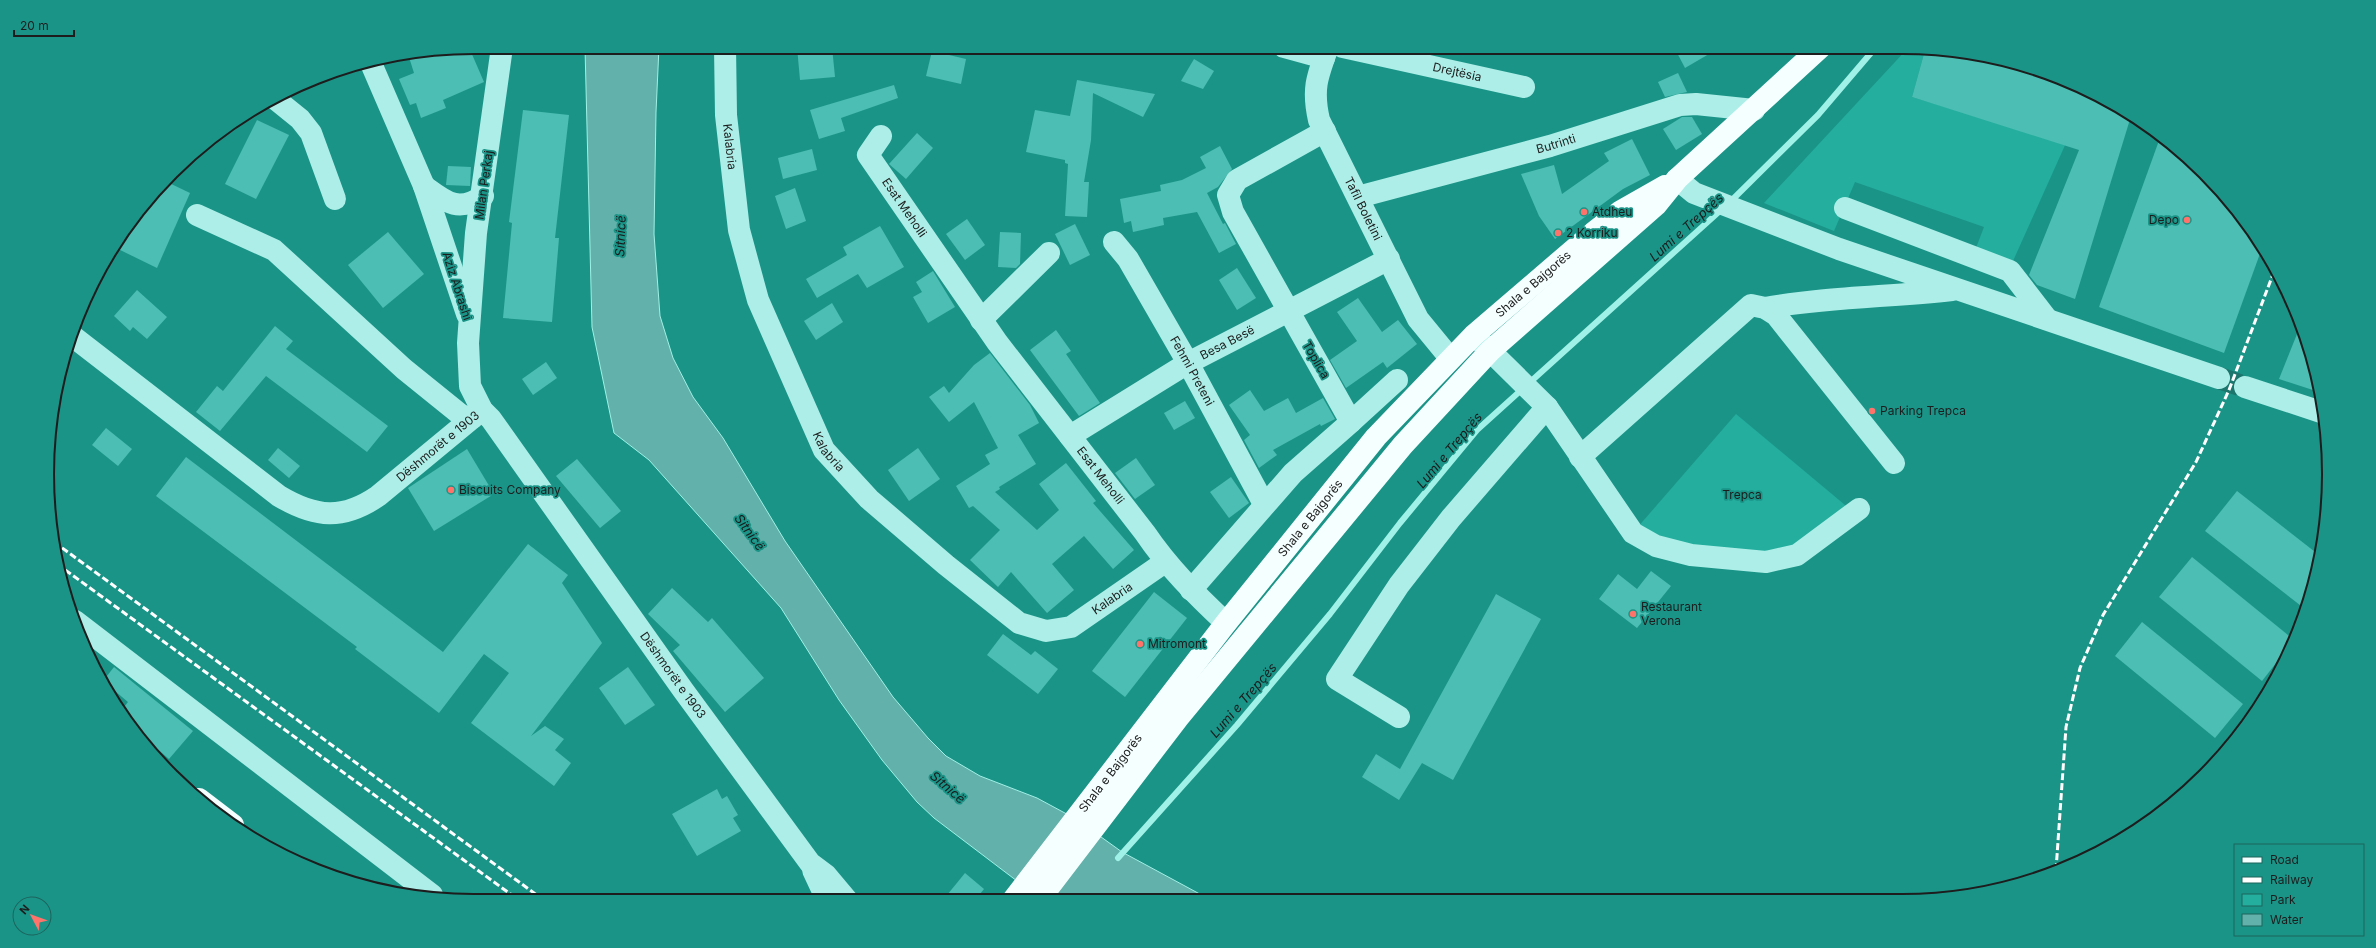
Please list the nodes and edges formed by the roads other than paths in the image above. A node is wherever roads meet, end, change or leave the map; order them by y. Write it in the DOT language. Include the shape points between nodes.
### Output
graph roads {
  1 [pos="501,54"];
  2 [pos="725,54"];
  3 [pos="1325,54"];
  4 [pos="1375,54"];
  5 [pos="1814,54"];
  6 [pos="372,66"];
  7 [pos="1524,87"];
  8 [pos="279,102"];
  9 [pos="1754,110"];
  10 [pos="1324,131"];
  11 [pos="881,136"];
  12 [pos="1678,179"];
  13 [pos="424,186"];
  14 [pos="483,196"];
  15 [pos="1358,197"];
  16 [pos="335,199"];
  17 [pos="1845,208"];
  18 [pos="197,215"];
  19 [pos="1114,242"];
  20 [pos="1049,253"];
  21 [pos="1389,259"];
  22 [pos="1957,289"];
  23 [pos="1765,308"];
  24 [pos="1288,311"];
  25 [pos="2047,319"];
  26 [pos="982,320"];
  27 [pos="470,324"];
  28 [pos="1474,335"];
  29 [pos="76,339"];
  30 [pos="1490,351"];
  31 [pos="1450,358"];
  32 [pos="1188,363"];
  33 [pos="2220,378"];
  34 [pos="1397,380"];
  35 [pos="2245,387"];
  36 [pos="1542,402"];
  37 [pos="2317,412"];
  38 [pos="477,414"];
  39 [pos="1351,422"];
  40 [pos="1070,436"];
  41 [pos="1580,457"];
  42 [pos="1894,463"];
  43 [pos="1264,504"];
  44 [pos="1858,509"];
  45 [pos="1164,562"];
  46 [pos="1191,590"];
  47 [pos="1226,623"];
  48 [pos="83,627"];
  49 [pos="1169,713"];
  50 [pos="1399,717"];
  51 [pos="810,863"];
  52 [pos="427,891"];
  53 [pos="824,894"];
  54 [pos="842,894"];
  55 [pos="1018,894"];
  56 [pos="1043,894"];
  1 -- 14 [label="street, Milan Perkaj"];
  2 -- 45 [label="street, Kalabria" via="726,115 739,230 758,300 824,450 869,499 1019,623 1046,631 1072,627"];
  3 -- 10 [label="street, Tafil Boletini" via="1314,99"];
  4 -- 7 [label="street, Drejtësia"];
  5 -- 9 [label="main road"];
  6 -- 13 [label="street, Aziz Abrashi"];
  8 -- 16 [label="street" via="300,119 311,133"];
  9 -- 12 [label="main road"];
  9 -- 15 [label="street, Butrinti" via="1696,104 1680,105 1550,146"];
  10 -- 15 [label="street, Tafil Boletini"];
  10 -- 24 [label="street, Toplica" via="1237,180 1228,195 1234,212"];
  11 -- 26 [label="street, Esat Meholli" via="868,155"];
  12 -- 22 [label="street" via="1694,193 1738,211"];
  12 -- 28 [label="main road, Shala e Bajgorës" via="1621,211"];
  12 -- 30 [label="main road, Shala e Bajgorës" via="1656,205"];
  13 -- 14 [label="street" via="447,203 470,204"];
  13 -- 27 [label="street, Aziz Abrashi"];
  14 -- 27 [label="street, Milan Perkaj" via="476,234"];
  15 -- 21 [label="street, Tafil Boletini"];
  17 -- 25 [label="street" via="2010,271"];
  18 -- 38 [label="street" via="274,250 404,369 461,415"];
  19 -- 32 [label="street, Fehmi Preteni" via="1128,259"];
  20 -- 26 [label="street"];
  21 -- 24 [label="street, Besa Besë"];
  21 -- 31 [label="street, Tafil Boletini" via="1418,319"];
  22 -- 23 [label="street" via="1898,296 1800,302"];
  22 -- 25 [label="street"];
  23 -- 41 [label="street" via="1751,305"];
  23 -- 42 [label="street" via="1776,315"];
  24 -- 32 [label="street, Besa Besë"];
  24 -- 39 [label="street, Toplica"];
  25 -- 33 [label="street"];
  26 -- 40 [label="street, Esat Meholli"];
  27 -- 38 [label="street, Aziz Abrashi" via="468,366"];
  28 -- 30 [label="street"];
  28 -- 31 [label="main road, Shala e Bajgorës"];
  29 -- 38 [label="street, Dëshmorët e 1903" via="279,496 297,507 318,512 340,514 361,508"];
  30 -- 36 [label="street"];
  30 -- 49 [label="main road, Shala e Bajgorës" via="1403,445"];
  31 -- 47 [label="main road, Shala e Bajgorës" via="1376,437"];
  32 -- 40 [label="street, Besa Besë"];
  32 -- 43 [label="street, Fehmi Preteni"];
  34 -- 39 [label="street"];
  35 -- 37 [label="street"];
  36 -- 41 [label="street"];
  36 -- 50 [label="street" via="1399,585 1337,680"];
  38 -- 51 [label="street, Dëshmorët e 1903" via="491,419 683,690"];
  39 -- 43 [label="street" via="1298,468"];
  40 -- 45 [label="street, Esat Meholli"];
  41 -- 44 [label="street" via="1633,533 1656,546 1691,555 1766,562 1798,556"];
  43 -- 46 [label="street"];
  45 -- 46 [label="street, Esat Meholli"];
  46 -- 47 [label="street, Esat Meholli"];
  47 -- 49 [label="main road, Shala e Bajgorës"];
  48 -- 52 [label="street"];
  49 -- 55 [label="main road, Shala e Bajgorës"];
  49 -- 56 [label="main road, Shala e Bajgorës"];
  51 -- 53 [label="street, Dëshmorët e 1903"];
  51 -- 54 [label="street, Dëshmorët e 1903" via="826,875"];
}
